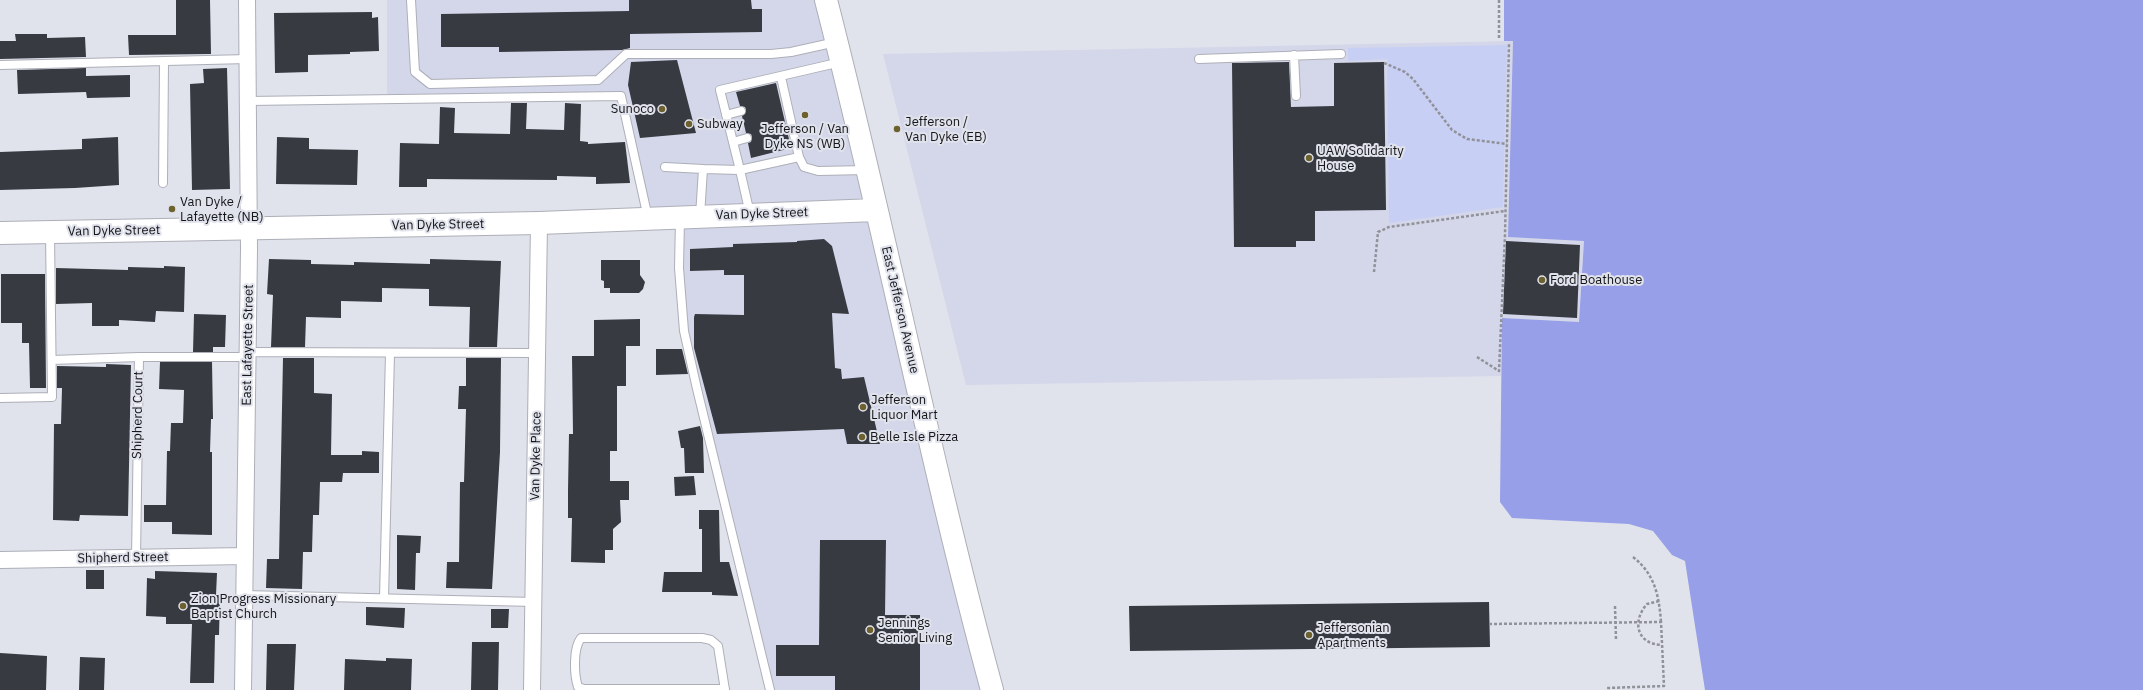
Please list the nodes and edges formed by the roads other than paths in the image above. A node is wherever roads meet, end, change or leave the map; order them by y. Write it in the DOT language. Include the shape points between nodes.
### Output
graph roads {
  1 [pos="247,0"];
  2 [pos="412,0"];
  3 [pos="826,0"];
  4 [pos="839,52"];
  5 [pos="1341,54"];
  6 [pos="1294,55"];
  7 [pos="248,59"];
  8 [pos="1199,59"];
  9 [pos="164,61"];
  10 [pos="0,65"];
  11 [pos="781,77"];
  12 [pos="1296,96"];
  13 [pos="248,101"];
  14 [pos="741,111"];
  15 [pos="726,115"];
  16 [pos="747,138"];
  17 [pos="733,142"];
  18 [pos="799,157"];
  19 [pos="665,167"];
  20 [pos="703,169"];
  21 [pos="740,170"];
  22 [pos="867,170"];
  23 [pos="163,183"];
  24 [pos="876,210"];
  25 [pos="750,215"];
  26 [pos="690,217"];
  27 [pos="648,219"];
  28 [pos="539,223"];
  29 [pos="249,228"];
  30 [pos="50,232"];
  31 [pos="0,233"];
  32 [pos="390,353"];
  33 [pos="537,353"];
  34 [pos="247,354"];
  35 [pos="139,357"];
  36 [pos="52,360"];
  37 [pos="0,398"];
  38 [pos="245,556"];
  39 [pos="136,558"];
  40 [pos="0,560"];
  41 [pos="244,595"];
  42 [pos="384,598"];
  43 [pos="534,602"];
  44 [pos="725,689"];
  45 [pos="243,690"];
  46 [pos="532,690"];
  47 [pos="770,690"];
  48 [pos="992,690"];
  1 -- 7 [label="street, East Lafayette Street"];
  2 -- 4 [label="lane" via="415,72 430,84 598,80 626,54"];
  3 -- 4 [label="main road, East Jefferson Avenue"];
  4 -- 11 [label="lane"];
  4 -- 22 [label="main road, East Jefferson Avenue"];
  5 -- 6 [label="lane"];
  6 -- 8 [label="lane"];
  6 -- 12 [label="lane"];
  7 -- 9 [label="lane"];
  7 -- 13 [label="street, East Lafayette Street"];
  9 -- 10 [label="lane"];
  9 -- 23 [label="lane"];
  11 -- 15 [label="lane" via="720,90"];
  11 -- 18 [label="lane" via="782,100"];
  13 -- 27 [label="lane" via="621,96"];
  13 -- 29 [label="street, East Lafayette Street"];
  14 -- 15 [label="lane"];
  15 -- 17 [label="lane"];
  16 -- 17 [label="lane"];
  17 -- 21 [label="lane"];
  18 -- 21 [label="lane"];
  18 -- 22 [label="lane" via="804,167 818,172"];
  19 -- 20 [label="lane"];
  20 -- 21 [label="lane"];
  20 -- 26 [label="lane"];
  21 -- 25 [label="lane"];
  22 -- 24 [label="main road, East Jefferson Avenue"];
  24 -- 25 [label="main road, Van Dyke Street"];
  24 -- 48 [label="main road, East Jefferson Avenue"];
  25 -- 26 [label="main road, Van Dyke Street"];
  26 -- 27 [label="main road, Van Dyke Street"];
  26 -- 47 [label="lane" via="679,268 684,331"];
  27 -- 28 [label="main road, Van Dyke Street"];
  28 -- 29 [label="main road, Van Dyke Street"];
  28 -- 33 [label="street, Van Dyke Place"];
  29 -- 30 [label="main road, Van Dyke Street"];
  29 -- 34 [label="street, East Lafayette Street"];
  30 -- 31 [label="main road, Van Dyke Street"];
  30 -- 36 [label="lane"];
  32 -- 33 [label="lane, Shipherd Court"];
  32 -- 34 [label="lane, Shipherd Court"];
  32 -- 42 [label="lane"];
  33 -- 43 [label="street, Van Dyke Place"];
  34 -- 35 [label="lane, Shipherd Court"];
  34 -- 38 [label="street, East Lafayette Street"];
  35 -- 36 [label="lane"];
  35 -- 39 [label="lane, Shipherd Court"];
  36 -- 37 [label="lane" via="52,397"];
  38 -- 39 [label="street, Shipherd Street"];
  38 -- 41 [label="street, East Lafayette Street"];
  39 -- 40 [label="street, Shipherd Street"];
  41 -- 42 [label="lane"];
  41 -- 45 [label="street, East Lafayette Street"];
  42 -- 43 [label="lane"];
  43 -- 46 [label="street, Van Dyke Place"];
  44 -- 44 [label="lane" via="718,646 711,640 581,638 576,643 576,681 578,687 584,689"];
}
